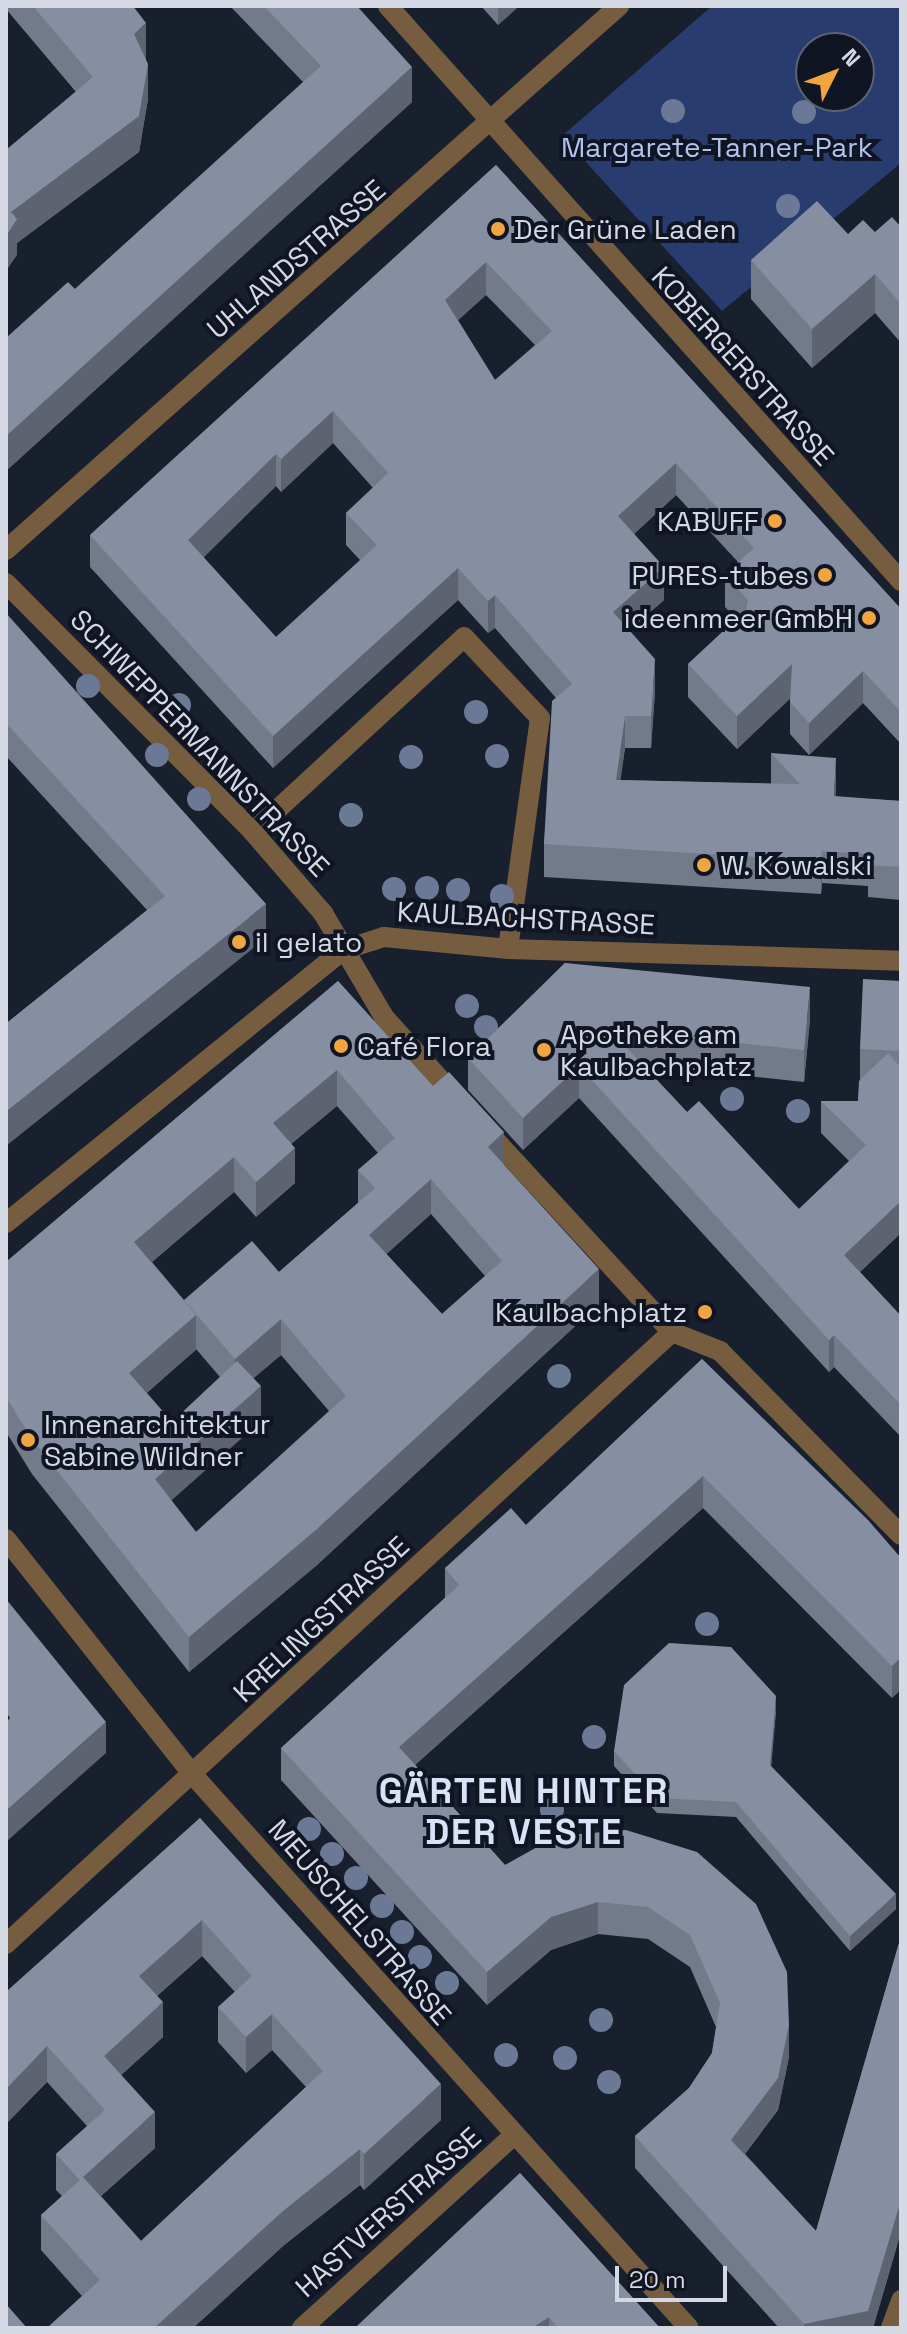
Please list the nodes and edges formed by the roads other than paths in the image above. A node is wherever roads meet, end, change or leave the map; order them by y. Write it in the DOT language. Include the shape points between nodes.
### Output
graph roads {
  1 [pos="388,6"];
  2 [pos="619,6"];
  3 [pos="492,124"];
  4 [pos="6,550"];
  5 [pos="901,581"];
  6 [pos="6,583"];
  7 [pos="253,832"];
  8 [pos="508,949"];
  9 [pos="343,950"];
  10 [pos="901,961"];
  11 [pos="6,1223"];
  12 [pos="672,1332"];
  13 [pos="901,1535"];
  14 [pos="6,1539"];
  15 [pos="194,1776"];
  16 [pos="6,1944"];
  17 [pos="512,2137"];
  18 [pos="901,2300"];
  19 [pos="302,2328"];
  20 [pos="689,2328"];
  21 [pos="891,2328"];
  1 -- 3 [label="street, KOBERGERSTRASSE"];
  2 -- 3 [label="street, UHLANDSTRASSE"];
  3 -- 4 [label="street, UHLANDSTRASSE"];
  3 -- 5 [label="street, KOBERGERSTRASSE"];
  6 -- 7 [label="street, SCHWEPPERMANNSTRASSE"];
  7 -- 8 [label="street" via="464,637 540,718"];
  7 -- 9 [label="street, SCHWEPPERMANNSTRASSE" via="323,913"];
  8 -- 9 [label="street, KAULBACHSTRASSE" via="384,937"];
  8 -- 10 [label="street, KAULBACHSTRASSE"];
  9 -- 11 [label="street, KAULBACHSTRASSE"];
  9 -- 12 [label="street, SCHWEPPERMANNSTRASSE" via="384,1017"];
  12 -- 13 [label="street, SCHWEPPERMANNSTRASSE" via="720,1351"];
  12 -- 15 [label="street, KRELINGSTRASSE"];
  14 -- 15 [label="street, MEUSCHELSTRASSE"];
  15 -- 16 [label="street, KRELINGSTRASSE"];
  15 -- 17 [label="street, MEUSCHELSTRASSE"];
  17 -- 19 [label="street, HASTVERSTRASSE"];
  17 -- 20 [label="street, MEUSCHELSTRASSE"];
  18 -- 21 [label="street"];
}
